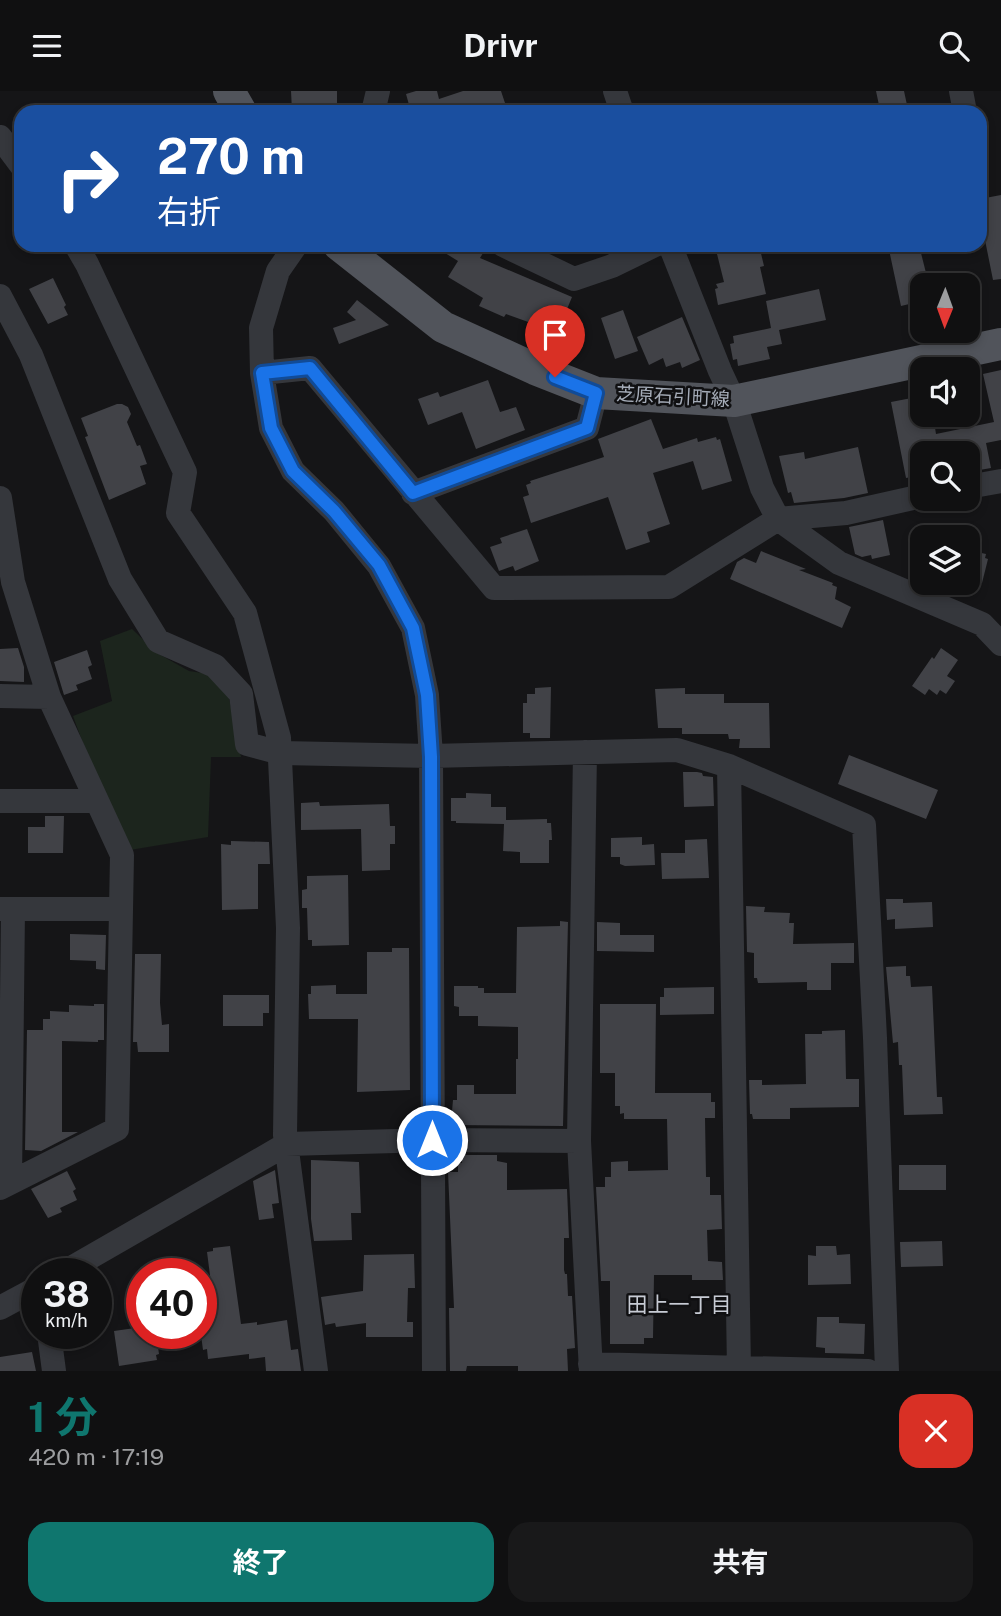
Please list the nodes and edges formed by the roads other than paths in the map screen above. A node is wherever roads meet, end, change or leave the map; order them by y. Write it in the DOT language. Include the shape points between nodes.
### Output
graph roads {
  1 [pos="0,137"];
  2 [pos="14,156"];
  3 [pos="80,252"];
  4 [pos="291,252"];
  5 [pos="348,252"];
  6 [pos="518,252"];
  7 [pos="641,252"];
  8 [pos="673,252"];
  9 [pos="0,296"];
  10 [pos="1001,344"];
  11 [pos="262,373"];
  12 [pos="596,393"];
  13 [pos="734,401"];
  14 [pos="1001,481"];
  15 [pos="980,485"];
  16 [pos="413,493"];
  17 [pos="0,498"];
  18 [pos="910,499"];
  19 [pos="778,519"];
  20 [pos="7,584"];
  21 [pos="1001,644"];
  22 [pos="0,696"];
  23 [pos="49,697"];
  24 [pos="585,752"];
  25 [pos="281,753"];
  26 [pos="431,757"];
  27 [pos="729,766"];
  28 [pos="0,801"];
  29 [pos="97,801"];
  30 [pos="7,909"];
  31 [pos="120,909"];
  32 [pos="432,1140"];
  33 [pos="579,1141"];
  34 [pos="287,1144"];
  35 [pos="5,1185"];
  36 [pos="89,1258"];
  37 [pos="21,1297"];
  38 [pos="0,1308"];
  39 [pos="51,1349"];
  40 [pos="590,1367"];
  41 [pos="739,1369"];
  42 [pos="54,1371"];
  43 [pos="316,1371"];
  44 [pos="434,1371"];
  45 [pos="868,1371"];
  46 [pos="887,1371"];
  1 -- 2 [label="street"];
  3 -- 25 [label="street" via="185,472 178,513 245,613"];
  4 -- 11 [label="street" via="278,271 261,328"];
  5 -- 12 [label="main road, 芝原石引町線" via="443,327"];
  6 -- 7 [label="street" via="574,279"];
  8 -- 13 [label="street"];
  9 -- 25 [label="street" via="31,355 120,579 158,641 215,666 241,694 247,744"];
  10 -- 13 [label="main road, 芝原石引町線"];
  11 -- 16 [label="street" via="310,368"];
  11 -- 26 [label="street" via="271,428 293,471 379,565 413,628 427,695"];
  12 -- 13 [label="main road, 芝原石引町線"];
  12 -- 16 [label="street" via="587,428"];
  13 -- 19 [label="street" via="762,488"];
  14 -- 15 [label="street"];
  16 -- 19 [label="street" via="494,588 669,587"];
  17 -- 20 [label="street"];
  18 -- 19 [label="street" via="846,513"];
  19 -- 21 [label="street" via="839,563 982,624"];
  20 -- 23 [label="street"];
  22 -- 23 [label="street"];
  23 -- 29 [label="street"];
  24 -- 26 [label="street"];
  24 -- 27 [label="street" via="677,750"];
  24 -- 33 [label="street"];
  25 -- 26 [label="street"];
  25 -- 34 [label="street" via="288,928"];
  26 -- 32 [label="street"];
  27 -- 41 [label="street"];
  27 -- 46 [label="street" via="864,825"];
  28 -- 29 [label="street"];
  29 -- 31 [label="street" via="122,855"];
  30 -- 31 [label="street"];
  30 -- 35 [label="street"];
  31 -- 35 [label="street" via="117,1129"];
  32 -- 33 [label="street"];
  32 -- 34 [label="street"];
  32 -- 44 [label="street"];
  33 -- 40 [label="street"];
  34 -- 36 [label="street"];
  34 -- 43 [label="street"];
  37 -- 38 [label="street"];
  39 -- 42 [label="street"];
  40 -- 41 [label="street"];
  41 -- 45 [label="street"];
}
